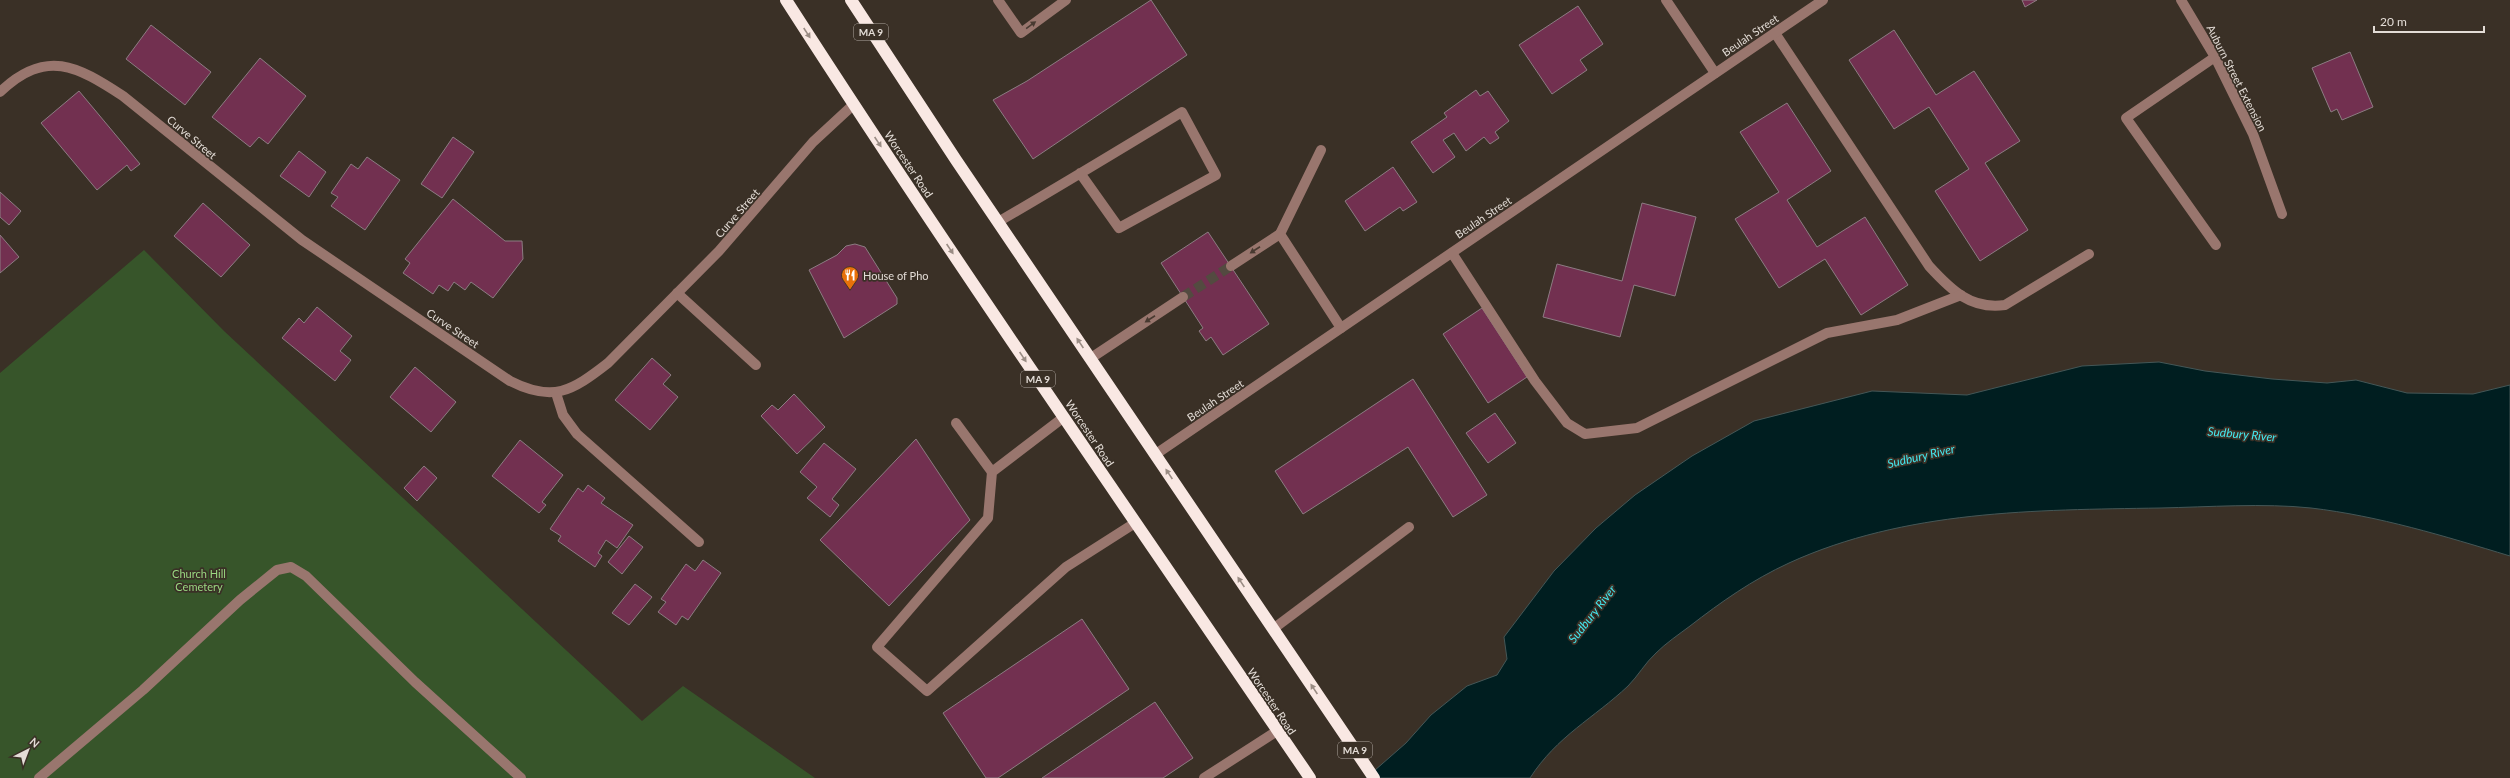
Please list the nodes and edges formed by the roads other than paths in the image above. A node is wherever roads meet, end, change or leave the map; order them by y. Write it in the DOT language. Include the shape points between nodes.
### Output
graph roads {
  1 [pos="786,0"];
  2 [pos="851,0"];
  3 [pos="998,0"];
  4 [pos="1066,0"];
  5 [pos="1666,0"];
  6 [pos="1823,0"];
  7 [pos="2181,0"];
  8 [pos="1775,33"];
  9 [pos="2214,57"];
  10 [pos="1715,73"];
  11 [pos="0,92"];
  12 [pos="853,105"];
  13 [pos="1321,150"];
  14 [pos="1080,173"];
  15 [pos="2282,214"];
  16 [pos="998,222"];
  17 [pos="1280,234"];
  18 [pos="2216,245"];
  19 [pos="1452,253"];
  20 [pos="2089,254"];
  21 [pos="1231,266"];
  22 [pos="677,293"];
  23 [pos="1961,295"];
  24 [pos="1183,297"];
  25 [pos="1341,328"];
  26 [pos="1091,358"];
  27 [pos="756,364"];
  28 [pos="556,393"];
  29 [pos="1064,418"];
  30 [pos="956,423"];
  31 [pos="1156,454"];
  32 [pos="992,472"];
  33 [pos="1135,523"];
  34 [pos="1409,527"];
  35 [pos="699,542"];
  36 [pos="1272,629"];
  37 [pos="1278,731"];
  38 [pos="39,778"];
  39 [pos="521,778"];
  40 [pos="1204,778"];
  41 [pos="1310,778"];
  42 [pos="1374,778"];
  1 -- 12 [label="highway, Worcester Road / MA 9, one-way"];
  2 -- 16 [label="highway, MA 9"];
  3 -- 4 [label="street, one-way" via="1021,33"];
  5 -- 10 [label="street"];
  6 -- 8 [label="street, Beulah Street"];
  7 -- 9 [label="street, Auburn Street Extension"];
  8 -- 10 [label="street, Beulah Street"];
  8 -- 23 [label="street" via="1929,266 1951,289"];
  9 -- 15 [label="street, Auburn Street Extension" via="2253,134"];
  9 -- 18 [label="street" via="2126,118"];
  10 -- 19 [label="street, Beulah Street"];
  11 -- 28 [label="street, Curve Street" via="24,73 48,64 69,67 94,77 123,96 302,240 510,381 540,393"];
  12 -- 22 [label="street, Curve Street" via="813,142 745,222"];
  12 -- 29 [label="highway, Worcester Road / MA 9, one-way"];
  13 -- 17 [label="street"];
  14 -- 14 [label="street" via="1182,112 1216,175 1119,228"];
  14 -- 16 [label="street"];
  26 -- 16 [label="highway, MA 9, one-way"];
  17 -- 21 [label="street, one-way"];
  17 -- 25 [label="street"];
  19 -- 23 [label="street" via="1535,381 1567,423 1585,434 1637,428 1827,333 1897,320"];
  19 -- 25 [label="street, Beulah Street"];
  20 -- 23 [label="street" via="2005,305 1978,305"];
  22 -- 27 [label="street"];
  22 -- 28 [label="street, Curve Street" via="608,363 588,378"];
  24 -- 26 [label="street, one-way"];
  25 -- 31 [label="street, Beulah Street"];
  26 -- 31 [label="highway, MA 9"];
  28 -- 35 [label="street" via="563,415 577,434"];
  29 -- 32 [label="street"];
  29 -- 33 [label="highway, Worcester Road / MA 9"];
  30 -- 32 [label="street"];
  36 -- 31 [label="highway, MA 9, one-way"];
  32 -- 33 [label="street" via="988,518 877,647 927,691 1066,567"];
  33 -- 37 [label="highway, Worcester Road / MA 9"];
  34 -- 36 [label="street"];
  42 -- 36 [label="highway, MA 9, one-way"];
  37 -- 40 [label="street"];
  37 -- 41 [label="highway, Worcester Road / MA 9"];
  38 -- 39 [label="street" via="143,690 252,590 277,570 291,568 306,576 415,682"];
}
